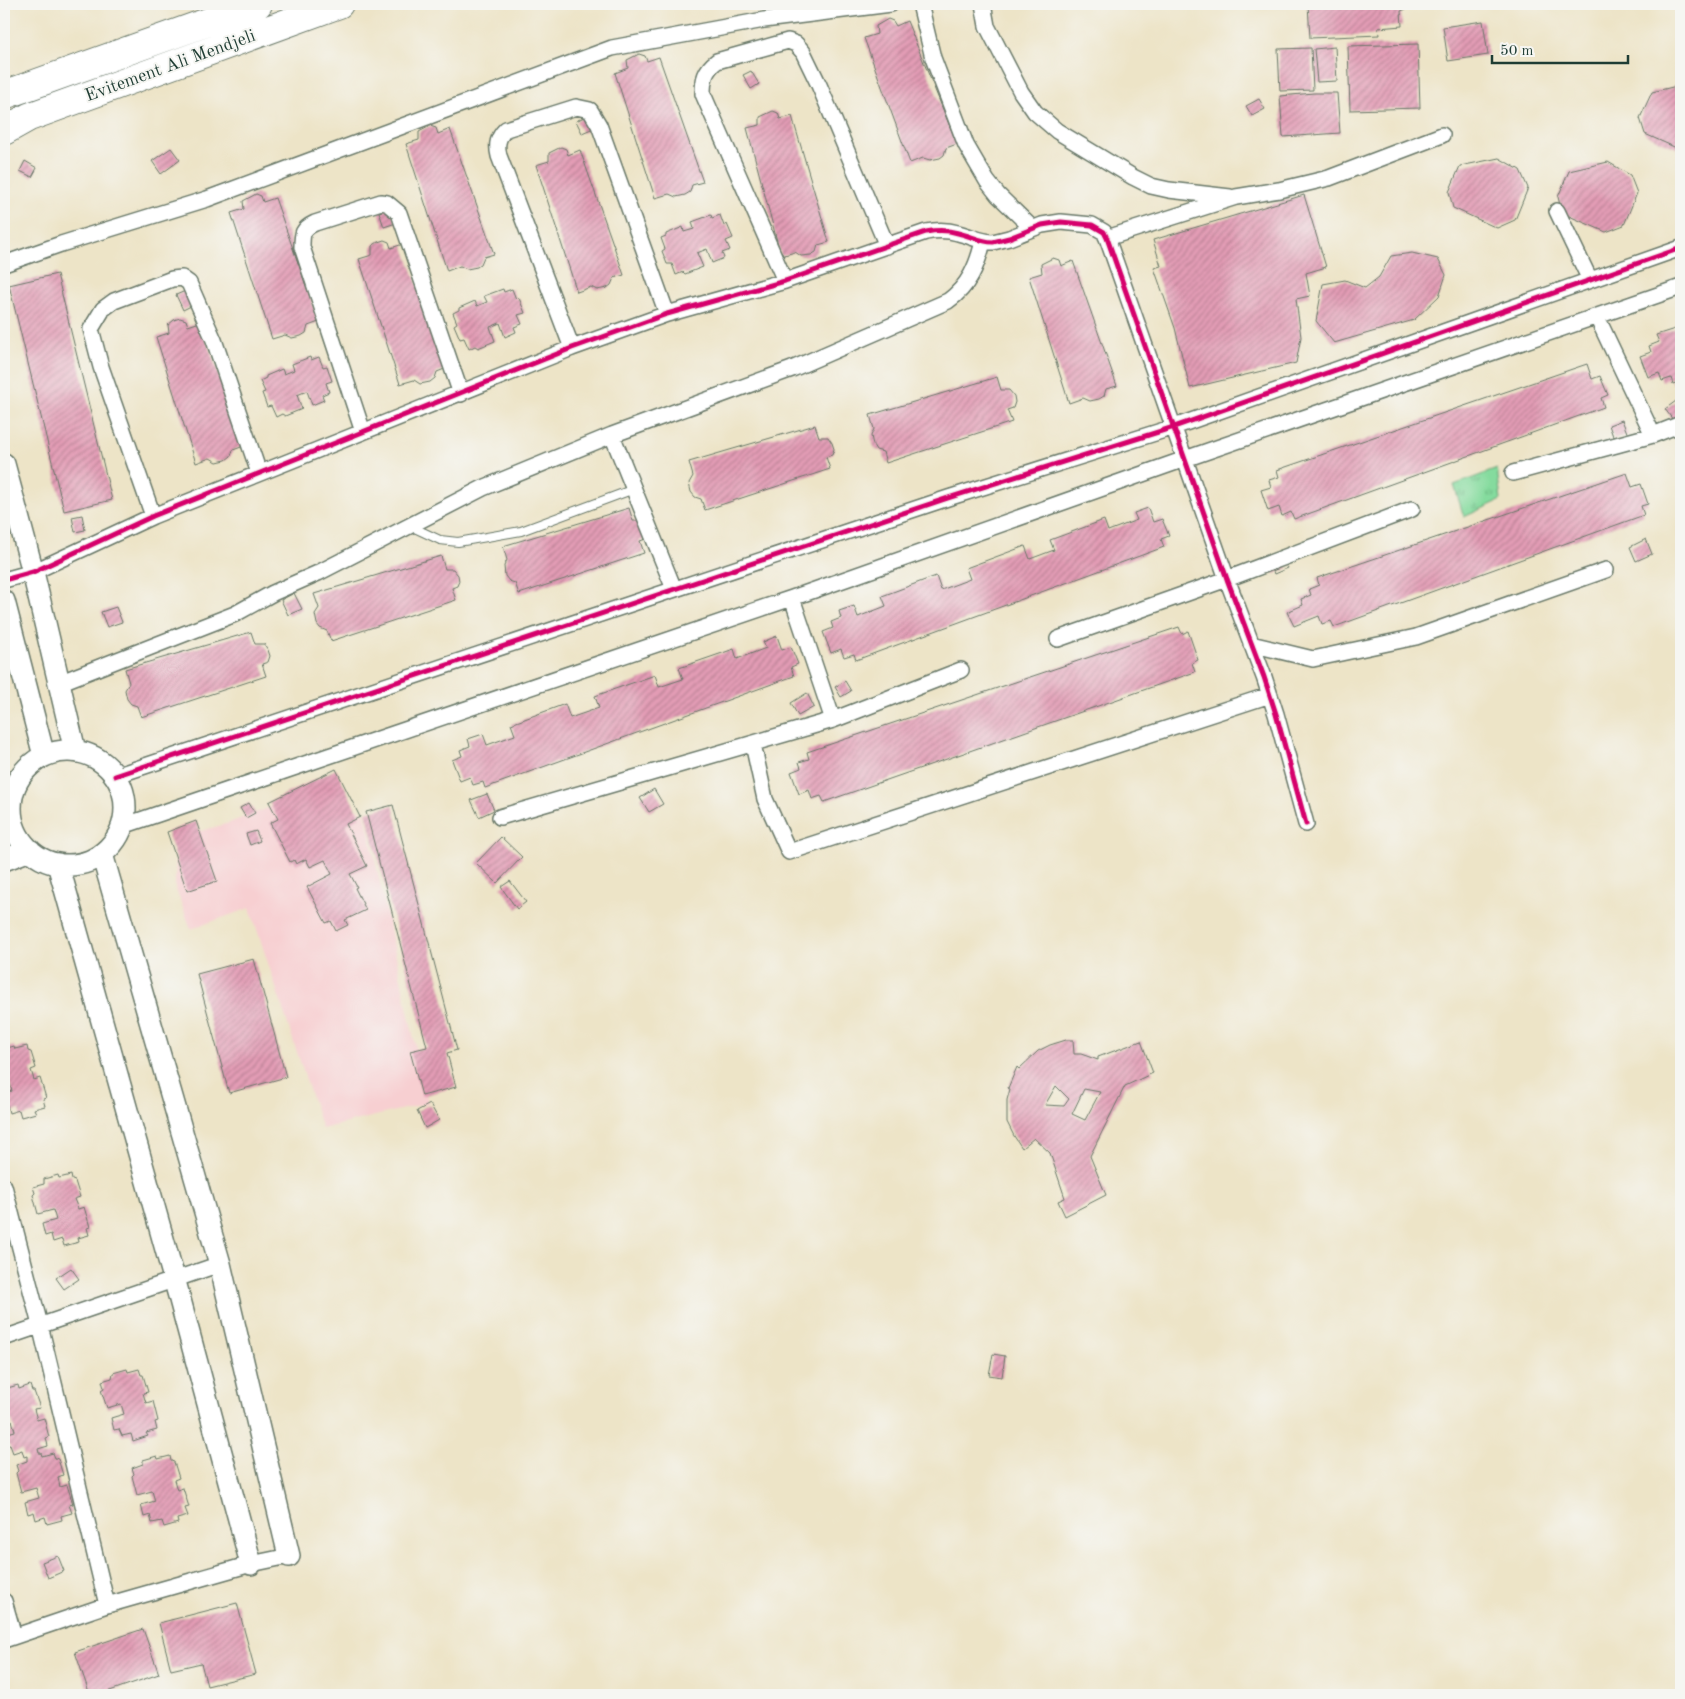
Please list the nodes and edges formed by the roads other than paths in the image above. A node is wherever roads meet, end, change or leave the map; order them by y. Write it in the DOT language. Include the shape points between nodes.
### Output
graph roads {
  1 [pos="258,4"];
  2 [pos="339,4"];
  3 [pos="891,4"];
  4 [pos="920,4"];
  5 [pos="983,4"];
  6 [pos="4,94"];
  7 [pos="4,131"];
  8 [pos="1442,136"];
  9 [pos="1236,197"];
  10 [pos="1557,212"];
  11 [pos="1032,228"];
  12 [pos="1107,238"];
  13 [pos="984,242"];
  14 [pos="886,246"];
  15 [pos="1681,248"];
  16 [pos="4,264"];
  17 [pos="1590,280"];
  18 [pos="785,281"];
  19 [pos="1681,287"];
  20 [pos="667,314"];
  21 [pos="1597,317"];
  22 [pos="572,348"];
  23 [pos="461,394"];
  24 [pos="1681,424"];
  25 [pos="1174,427"];
  26 [pos="362,432"];
  27 [pos="612,435"];
  28 [pos="1653,435"];
  29 [pos="1185,459"];
  30 [pos="4,464"];
  31 [pos="1513,473"];
  32 [pos="259,474"];
  33 [pos="634,489"];
  34 [pos="1412,509"];
  35 [pos="153,516"];
  36 [pos="410,526"];
  37 [pos="1606,570"];
  38 [pos="33,572"];
  39 [pos="1227,579"];
  40 [pos="4,580"];
  41 [pos="674,589"];
  42 [pos="792,598"];
  43 [pos="4,601"];
  44 [pos="1058,639"];
  45 [pos="1251,644"];
  46 [pos="961,670"];
  47 [pos="59,683"];
  48 [pos="1270,695"];
  49 [pos="833,720"];
  50 [pos="753,744"];
  51 [pos="75,751"];
  52 [pos="44,756"];
  53 [pos="115,776"];
  54 [pos="500,817"];
  55 [pos="1306,824"];
  56 [pos="9,825"];
  57 [pos="122,826"];
  58 [pos="30,850"];
  59 [pos="102,854"];
  60 [pos="4,860"];
  61 [pos="58,864"];
  62 [pos="4,1186"];
  63 [pos="220,1264"];
  64 [pos="174,1280"];
  65 [pos="40,1325"];
  66 [pos="4,1338"];
  67 [pos="289,1556"];
  68 [pos="251,1564"];
  69 [pos="4,1601"];
  70 [pos="107,1605"];
  71 [pos="9,1638"];
  1 -- 6 [label="highway, Evitement Ali Mendjeli"];
  2 -- 7 [label="highway, Evitement Ali Mendjeli" via="28,117"];
  3 -- 16 [label="street" via="764,20 612,48 207,199"];
  4 -- 11 [label="street" via="933,58 966,145 992,188"];
  5 -- 9 [label="street" via="986,26 1021,92 1035,112 1057,131 1151,186"];
  8 -- 9 [label="street" via="1329,178"];
  9 -- 12 [label="street"];
  10 -- 17 [label="street"];
  11 -- 12 [label="street" via="1051,223 1086,223 1098,228"];
  11 -- 13 [label="street" via="1002,240"];
  12 -- 25 [label="street"];
  13 -- 14 [label="street" via="958,232 938,230"];
  13 -- 27 [label="street" via="970,278 948,301 792,369"];
  14 -- 18 [label="street"];
  14 -- 18 [label="street" via="819,85 796,44 788,41 717,61 706,72 703,94"];
  15 -- 17 [label="street"];
  17 -- 25 [label="street"];
  18 -- 20 [label="street"];
  19 -- 21 [label="street"];
  20 -- 22 [label="street"];
  20 -- 22 [label="street" via="590,110 576,107 506,129 499,136 499,156"];
  21 -- 28 [label="street"];
  21 -- 29 [label="street"];
  22 -- 23 [label="street"];
  23 -- 26 [label="street"];
  23 -- 26 [label="street" via="400,213 381,202 315,223 306,227 302,234 302,247"];
  24 -- 28 [label="street"];
  25 -- 29 [label="street"];
  25 -- 41 [label="street"];
  26 -- 32 [label="street"];
  27 -- 33 [label="street"];
  27 -- 36 [label="street" via="482,488"];
  28 -- 31 [label="street"];
  29 -- 39 [label="street"];
  29 -- 42 [label="street"];
  30 -- 38 [label="street"];
  32 -- 35 [label="street"];
  32 -- 35 [label="street" via="214,340 189,283 182,278 172,279 114,301 103,309 91,329"];
  33 -- 36 [label="lane" via="521,532 458,542 440,540"];
  33 -- 41 [label="street"];
  34 -- 39 [label="street"];
  35 -- 38 [label="street"];
  36 -- 47 [label="street" via="234,614"];
  37 -- 45 [label="street" via="1416,637 1313,659"];
  38 -- 40 [label="street"];
  38 -- 47 [label="street"];
  39 -- 44 [label="street"];
  39 -- 45 [label="street"];
  41 -- 53 [label="street"];
  42 -- 49 [label="street"];
  42 -- 57 [label="street"];
  43 -- 52 [label="street"];
  45 -- 48 [label="street"];
  46 -- 49 [label="street"];
  47 -- 51 [label="street"];
  48 -- 50 [label="street" via="789,852 765,799"];
  48 -- 55 [label="street"];
  49 -- 50 [label="street"];
  50 -- 54 [label="street"];
  51 -- 52 [label="street"];
  51 -- 53 [label="street" via="90,755"];
  52 -- 56 [label="street" via="21,776 14,790"];
  53 -- 57 [label="street" via="123,792"];
  56 -- 58 [label="street"];
  57 -- 59 [label="street" via="114,842"];
  58 -- 60 [label="street"];
  58 -- 61 [label="street"];
  59 -- 61 [label="street" via="74,865"];
  59 -- 63 [label="street"];
  61 -- 64 [label="street"];
  62 -- 65 [label="street"];
  63 -- 64 [label="street"];
  63 -- 67 [label="street"];
  64 -- 65 [label="street"];
  64 -- 68 [label="street"];
  65 -- 66 [label="street"];
  65 -- 70 [label="street"];
  67 -- 68 [label="street"];
  68 -- 70 [label="street"];
  69 -- 71 [label="street"];
  70 -- 71 [label="street"];
}
